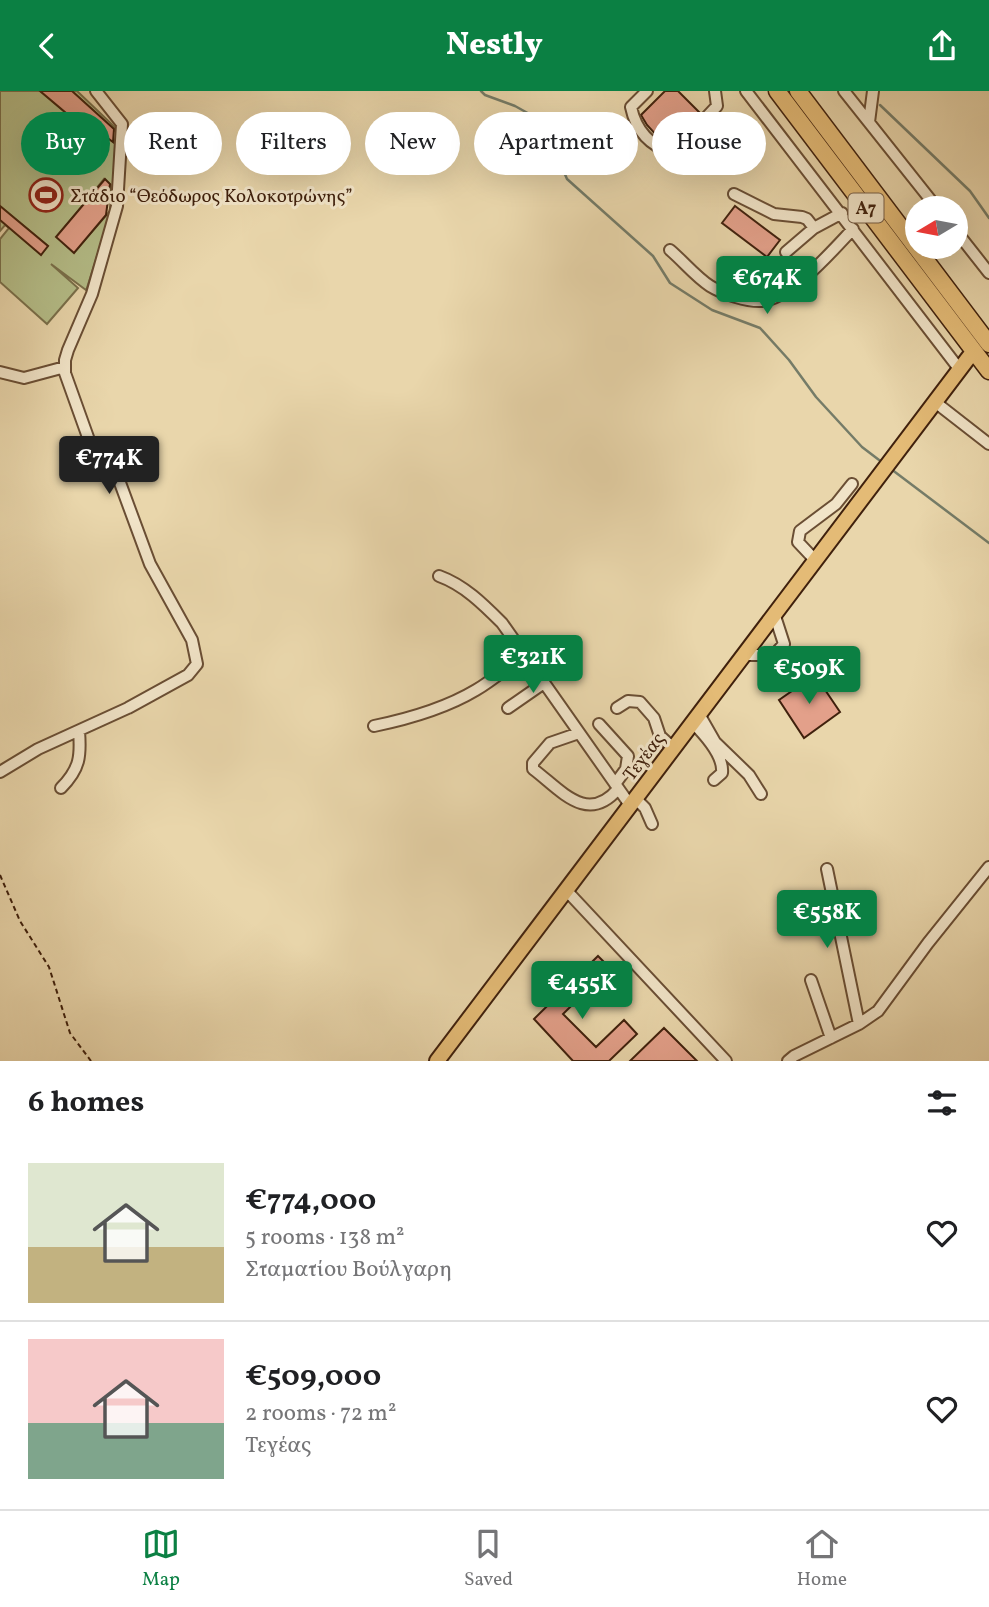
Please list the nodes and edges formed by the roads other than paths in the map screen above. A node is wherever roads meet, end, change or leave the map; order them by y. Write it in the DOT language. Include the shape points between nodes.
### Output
graph roads {
  1 [pos="96,91"];
  2 [pos="647,91"];
  3 [pos="715,91"];
  4 [pos="746,91"];
  5 [pos="777,91"];
  6 [pos="798,91"];
  7 [pos="844,91"];
  8 [pos="873,91"];
  9 [pos="869,122"];
  10 [pos="734,194"];
  11 [pos="928,196"];
  12 [pos="842,213"];
  13 [pos="814,228"];
  14 [pos="853,229"];
  15 [pos="968,246"];
  16 [pos="670,250"];
  17 [pos="786,252"];
  18 [pos="989,273"];
  19 [pos="989,344"];
  20 [pos="969,358"];
  21 [pos="65,367"];
  22 [pos="960,370"];
  23 [pos="989,371"];
  24 [pos="0,372"];
  25 [pos="935,402"];
  26 [pos="989,444"];
  27 [pos="852,484"];
  28 [pos="815,560"];
  29 [pos="439,576"];
  30 [pos="774,613"];
  31 [pos="525,655"];
  32 [pos="743,655"];
  33 [pos="544,683"];
  34 [pos="508,708"];
  35 [pos="617,708"];
  36 [pos="695,718"];
  37 [pos="599,724"];
  38 [pos="374,726"];
  39 [pos="79,731"];
  40 [pos="579,733"];
  41 [pos="673,748"];
  42 [pos="0,772"];
  43 [pos="714,780"];
  44 [pos="616,786"];
  45 [pos="61,788"];
  46 [pos="761,794"];
  47 [pos="633,801"];
  48 [pos="652,824"];
  49 [pos="989,867"];
  50 [pos="827,869"];
  51 [pos="566,890"];
  52 [pos="811,980"];
  53 [pos="859,1024"];
  54 [pos="831,1038"];
  55 [pos="437,1061"];
  56 [pos="726,1061"];
  57 [pos="788,1061"];
  1 -- 21 [label="street" via="115,112 123,130 117,206"];
  2 -- 3 [label="street" via="631,107 635,122 649,141 673,153 717,106"];
  4 -- 12 [label="street"];
  5 -- 23 [label="highway, Α7"];
  6 -- 19 [label="highway, Α7"];
  7 -- 9 [label="street"];
  8 -- 9 [label="street"];
  9 -- 11 [label="street"];
  10 -- 13 [label="street" via="774,214 807,219"];
  12 -- 13 [label="street"];
  12 -- 14 [label="street"];
  13 -- 17 [label="street"];
  14 -- 16 [label="street" via="795,285 762,301 710,286"];
  14 -- 22 [label="street"];
  15 -- 18 [label="street"];
  20 -- 22 [label="main road, Τεγέας"];
  21 -- 24 [label="street" via="24,378"];
  21 -- 39 [label="street" via="94,454 119,480 150,564 197,657 188,675"];
  22 -- 25 [label="main road, Τεγέας"];
  25 -- 26 [label="street"];
  25 -- 28 [label="main road, Τεγέας"];
  27 -- 28 [label="street" via="800,531 799,544"];
  28 -- 30 [label="main road, Τεγέας"];
  29 -- 31 [label="street" via="481,602"];
  30 -- 32 [label="main road, Τεγέας"];
  30 -- 32 [label="street" via="784,644 774,655"];
  31 -- 33 [label="street"];
  31 -- 38 [label="street" via="460,699"];
  32 -- 36 [label="main road, Τεγέας"];
  33 -- 34 [label="street"];
  33 -- 40 [label="street"];
  35 -- 41 [label="street" via="628,701 640,702 654,718 660,736"];
  36 -- 41 [label="main road, Τεγέας"];
  36 -- 43 [label="street" via="722,763 722,773"];
  36 -- 46 [label="street"];
  37 -- 44 [label="street" via="628,756"];
  39 -- 42 [label="street"];
  39 -- 45 [label="street" via="76,769"];
  40 -- 44 [label="street"];
  40 -- 44 [label="street" via="550,743 533,769 581,805 605,801"];
  41 -- 47 [label="main road, Τεγέας"];
  44 -- 47 [label="street"];
  47 -- 48 [label="street" via="645,808"];
  47 -- 51 [label="main road, Τεγέας"];
  49 -- 53 [label="street" via="878,1011"];
  50 -- 53 [label="street"];
  51 -- 55 [label="main road, Τεγέας"];
  51 -- 56 [label="street"];
  52 -- 54 [label="street"];
  53 -- 54 [label="street"];
  54 -- 57 [label="street"];
}
